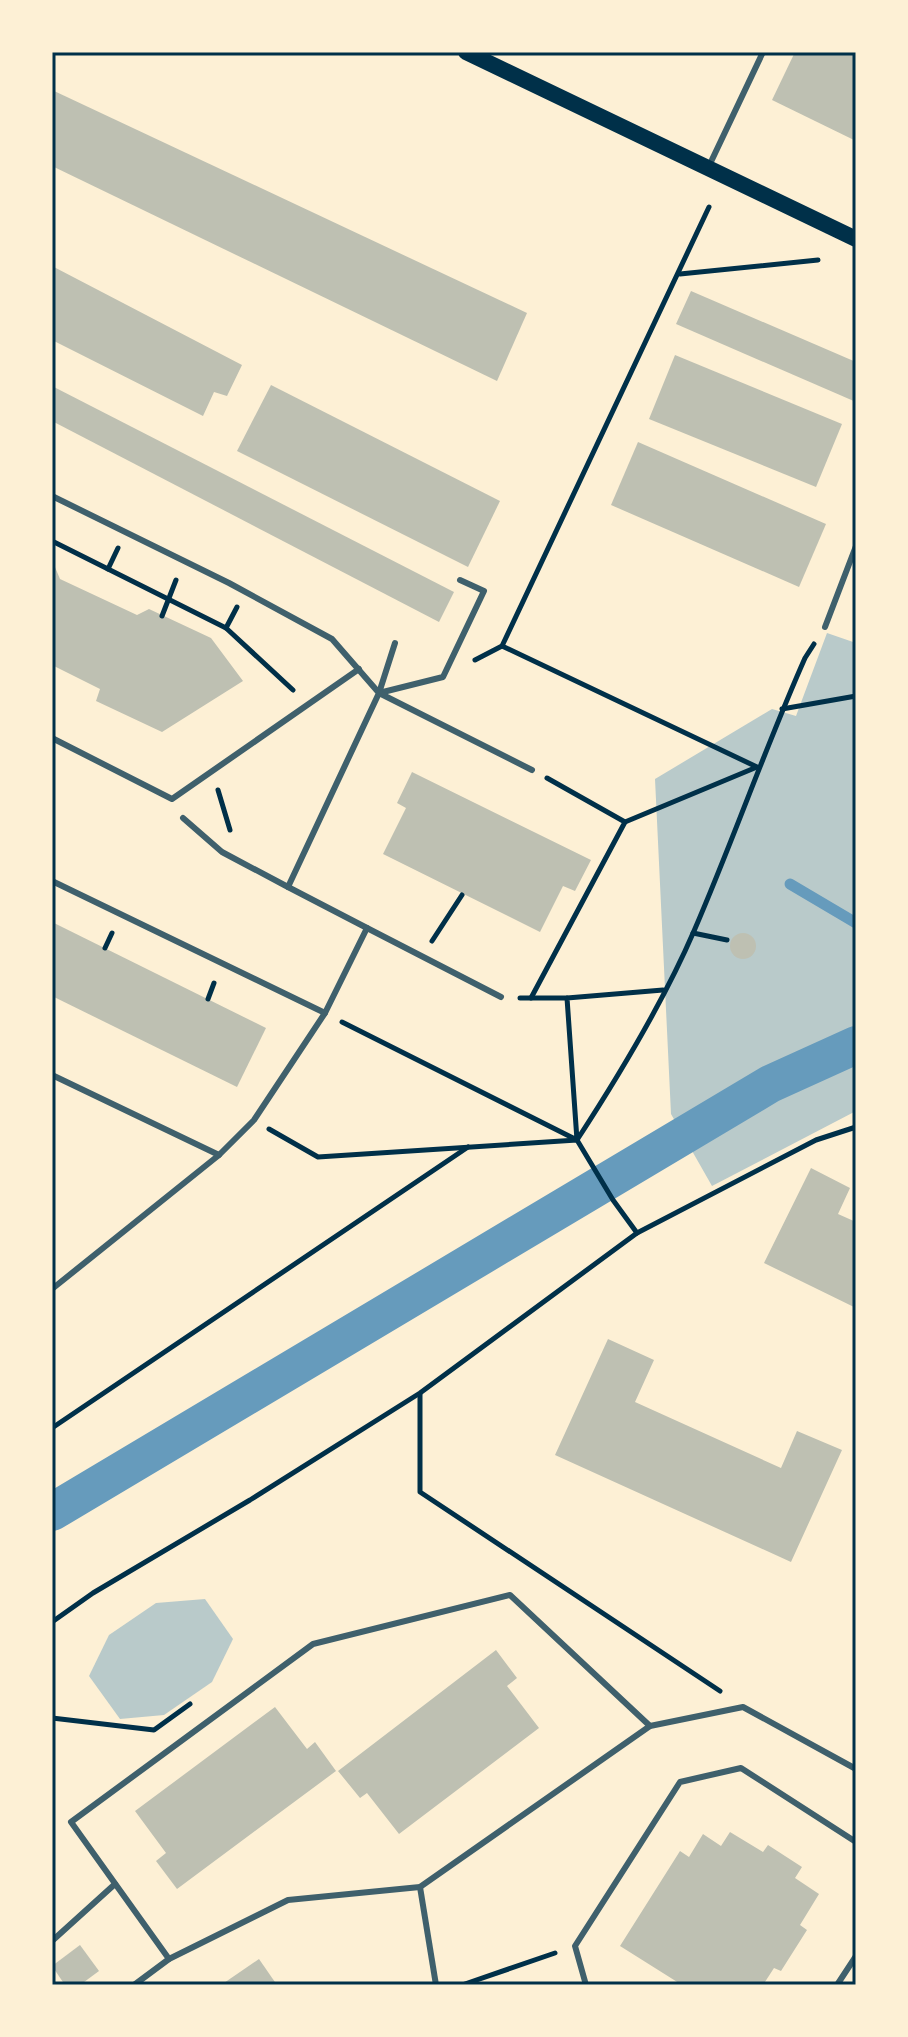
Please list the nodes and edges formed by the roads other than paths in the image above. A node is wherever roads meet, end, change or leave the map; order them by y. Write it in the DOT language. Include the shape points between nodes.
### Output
graph roads {
  1 [pos="466,52"];
  2 [pos="763,52"];
  3 [pos="708,169"];
  4 [pos="856,239"];
  5 [pos="52,496"];
  6 [pos="856,546"];
  7 [pos="460,580"];
  8 [pos="825,627"];
  9 [pos="395,643"];
  10 [pos="359,669"];
  11 [pos="379,693"];
  12 [pos="52,738"];
  13 [pos="532,770"];
  14 [pos="183,818"];
  15 [pos="52,881"];
  16 [pos="288,887"];
  17 [pos="367,928"];
  18 [pos="501,997"];
  19 [pos="325,1013"];
  20 [pos="52,1075"];
  21 [pos="219,1155"];
  22 [pos="52,1289"];
  23 [pos="650,1726"];
  24 [pos="856,1769"];
  25 [pos="856,1842"];
  26 [pos="115,1884"];
  27 [pos="420,1887"];
  28 [pos="52,1941"];
  29 [pos="856,1956"];
  30 [pos="169,1959"];
  31 [pos="134,1985"];
  32 [pos="436,1985"];
  33 [pos="586,1985"];
  34 [pos="837,1985"];
  1 -- 3 [label="main road"];
  2 -- 3 [label="lane"];
  3 -- 4 [label="main road"];
  5 -- 10 [label="lane" via="332,639"];
  6 -- 8 [label="lane"];
  7 -- 11 [label="lane" via="484,591 443,677"];
  9 -- 11 [label="lane"];
  10 -- 11 [label="lane"];
  10 -- 12 [label="lane" via="172,799"];
  11 -- 13 [label="lane"];
  11 -- 16 [label="lane"];
  14 -- 16 [label="lane" via="222,852"];
  15 -- 19 [label="lane"];
  16 -- 17 [label="lane"];
  17 -- 18 [label="lane"];
  17 -- 19 [label="lane"];
  19 -- 21 [label="lane" via="254,1120"];
  20 -- 21 [label="lane"];
  21 -- 22 [label="lane"];
  23 -- 24 [label="lane" via="743,1707"];
  23 -- 26 [label="lane" via="510,1595 313,1644 71,1822"];
  23 -- 27 [label="lane"];
  25 -- 33 [label="lane" via="741,1768 680,1782 575,1946"];
  26 -- 28 [label="lane"];
  26 -- 30 [label="lane"];
  27 -- 30 [label="lane" via="288,1900"];
  27 -- 32 [label="lane"];
  29 -- 34 [label="lane"];
  30 -- 31 [label="lane"];
}
